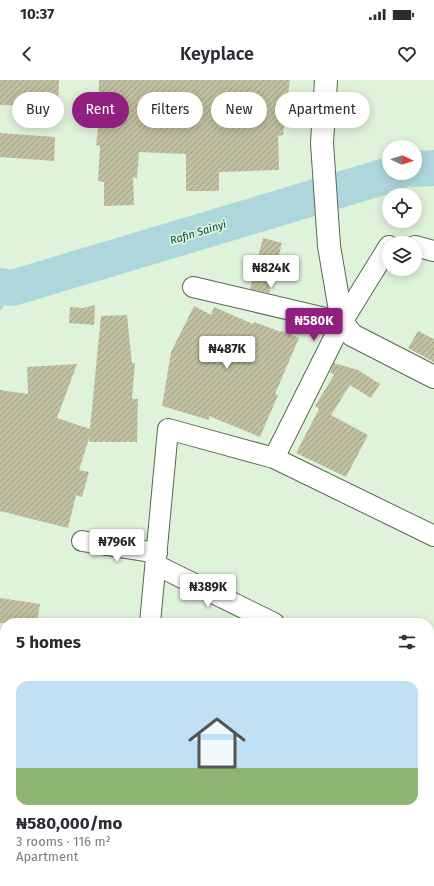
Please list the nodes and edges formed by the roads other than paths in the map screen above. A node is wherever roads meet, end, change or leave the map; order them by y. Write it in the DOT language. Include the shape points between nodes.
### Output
graph roads {
  1 [pos="326,80"];
  2 [pos="422,248"];
  3 [pos="434,251"];
  4 [pos="382,257"];
  5 [pos="194,287"];
  6 [pos="342,322"];
  7 [pos="434,377"];
  8 [pos="274,458"];
  9 [pos="434,536"];
  10 [pos="82,541"];
  11 [pos="156,559"];
  12 [pos="150,618"];
  13 [pos="265,618"];
  1 -- 6 [label="street" via="322,143 329,246"];
  2 -- 3 [label="street"];
  4 -- 6 [label="street"];
  5 -- 6 [label="street"];
  6 -- 7 [label="street" via="352,335"];
  6 -- 8 [label="street"];
  8 -- 9 [label="street"];
  8 -- 11 [label="street" via="168,429"];
  10 -- 11 [label="street"];
  11 -- 12 [label="street"];
  11 -- 13 [label="street"];
}
